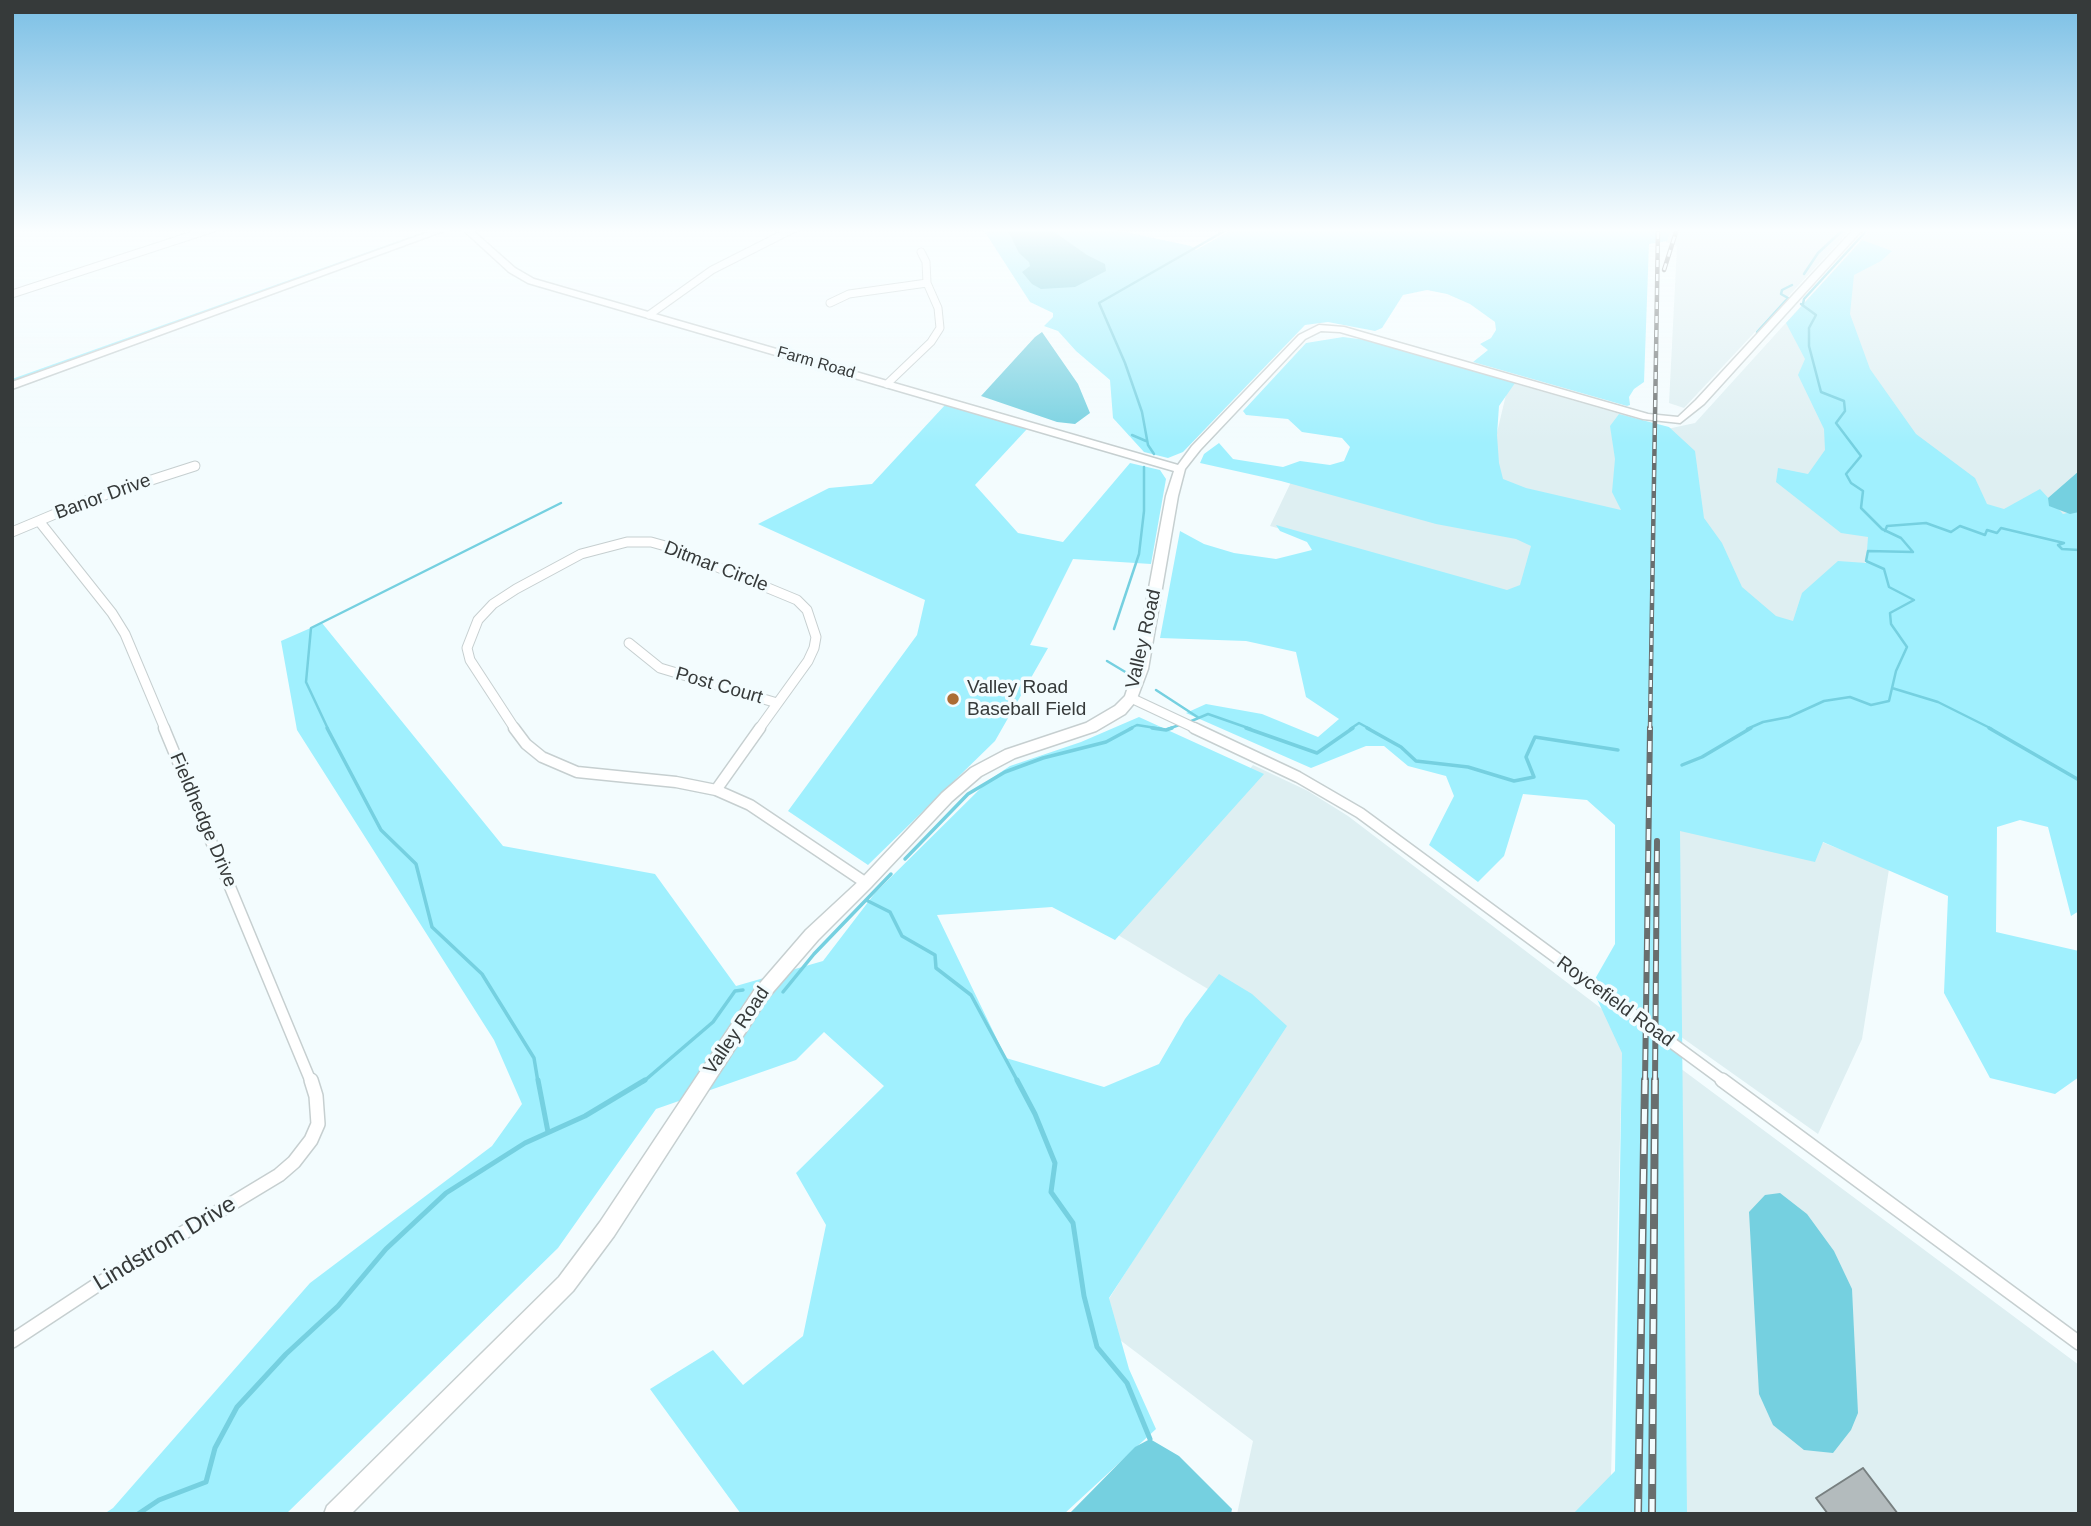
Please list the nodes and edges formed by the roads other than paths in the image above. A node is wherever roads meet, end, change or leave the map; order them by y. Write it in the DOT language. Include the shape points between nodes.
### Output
graph roads {
  1 [pos="226,300"];
  2 [pos="249,300"];
  3 [pos="598,300"];
  4 [pos="670,300"];
  5 [pos="837,300"];
  6 [pos="934,300"];
  7 [pos="1794,300"];
  8 [pos="830,303"];
  9 [pos="649,315"];
  10 [pos="12,377"];
  11 [pos="887,384"];
  12 [pos="12,386"];
  13 [pos="195,466"];
  14 [pos="1180,469"];
  15 [pos="39,521"];
  16 [pos="12,532"];
  17 [pos="629,643"];
  18 [pos="1131,698"];
  19 [pos="776,703"];
  20 [pos="716,790"];
  21 [pos="866,883"];
  22 [pos="311,1140"];
  23 [pos="12,1341"];
  24 [pos="2079,1343"];
  25 [pos="335,1514"];
  1 -- 10 [label="street"];
  2 -- 12 [label="street"];
  3 -- 9 [label="street, Farm Road"];
  4 -- 9 [label="street"];
  5 -- 8 [label="street"];
  6 -- 11 [label="street" via="940,328"];
  7 -- 14 [label="street, Valley Road" via="1680,420 1647,417 1351,331 1313,330"];
  9 -- 11 [label="street, Farm Road"];
  11 -- 14 [label="street, Farm Road"];
  13 -- 15 [label="street, Banor Drive"];
  14 -- 18 [label="street, Valley Road" via="1141,668"];
  15 -- 16 [label="street, Banor Drive"];
  15 -- 22 [label="street, Fieldhedge Drive" via="112,613 133,653 306,1066 318,1110"];
  17 -- 19 [label="street, Post Court" via="660,668"];
  18 -- 21 [label="street, Valley Road" via="1091,727 1010,754 976,772"];
  18 -- 24 [label="street, Roycefield Road" via="1298,777 1360,813"];
  19 -- 20 [label="street, Ditmar Circle"];
  19 -- 20 [label="street, Ditmar Circle" via="814,648 814,622 807,610 777,590 651,542 627,542 582,554 516,589 478,620 467,648 470,660 516,731 542,757 577,772"];
  20 -- 21 [label="street, Ditmar Circle" via="750,805"];
  21 -- 25 [label="street, Valley Road" via="761,994 566,1284"];
  22 -- 23 [label="street, Lindstrom Drive" via="279,1175"];
}
